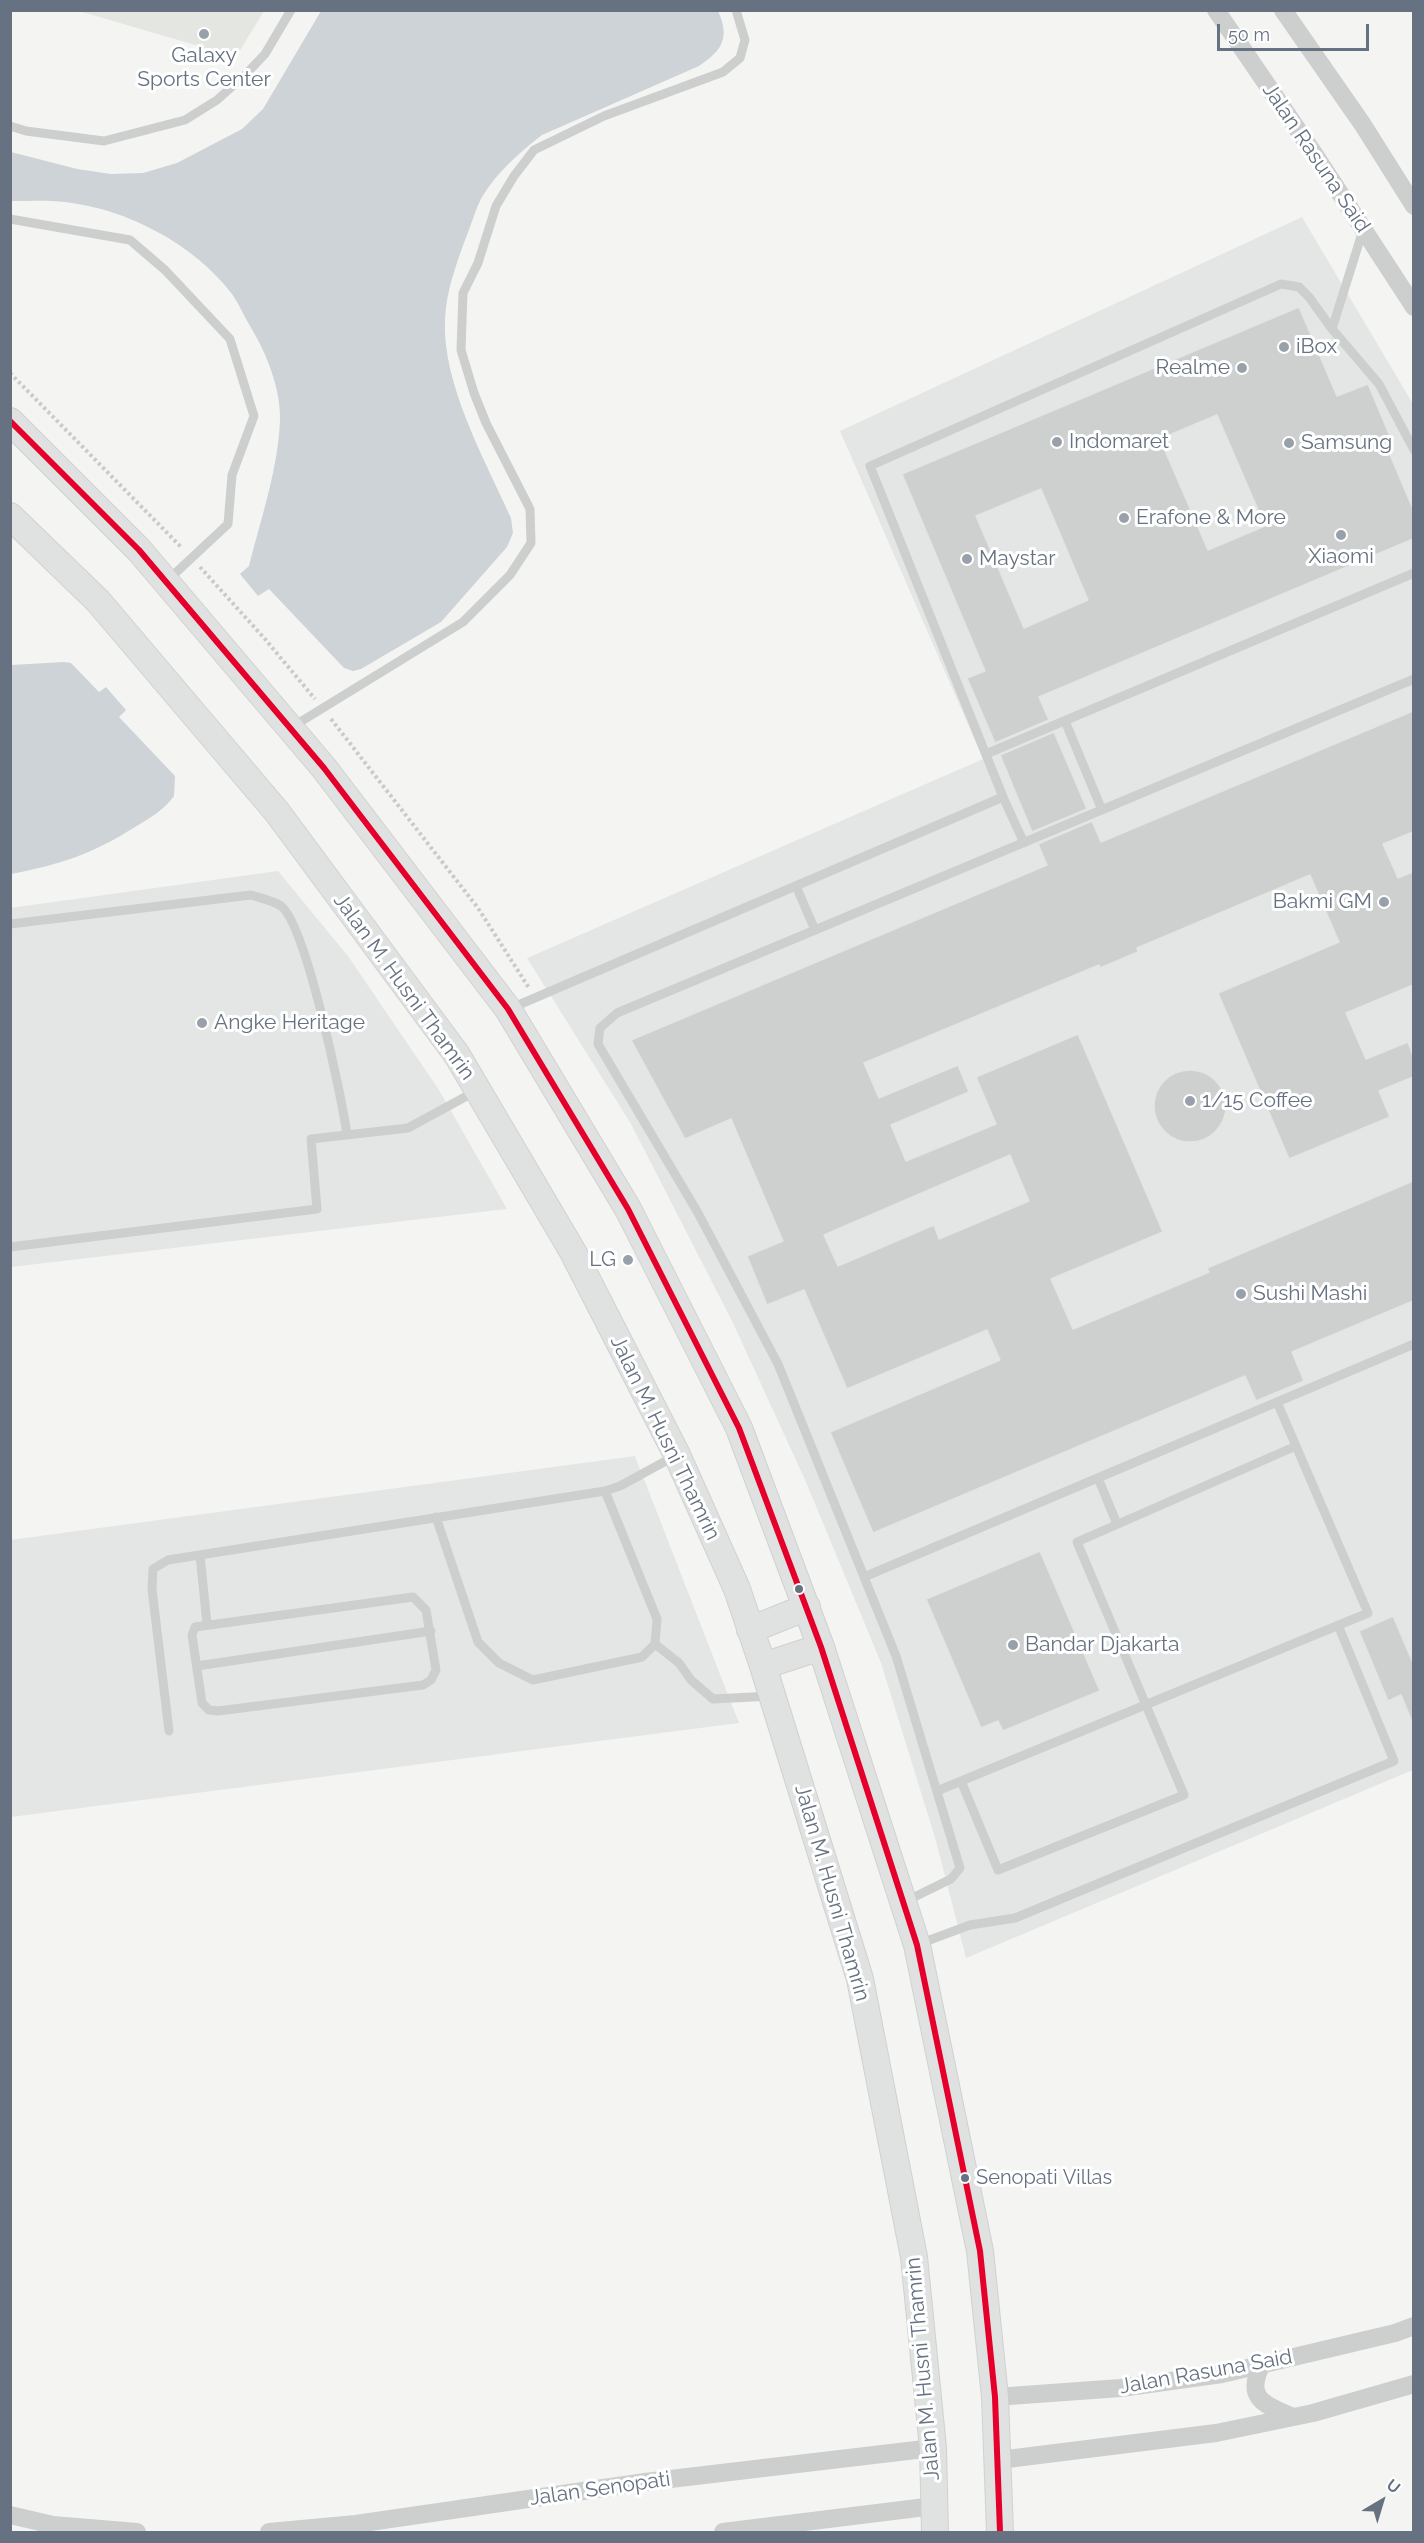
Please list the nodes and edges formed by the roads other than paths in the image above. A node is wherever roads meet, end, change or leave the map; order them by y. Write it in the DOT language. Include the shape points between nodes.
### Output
graph roads {
  1 [pos="291,10"];
  2 [pos="736,10"];
  3 [pos="1216,10"];
  4 [pos="1283,10"];
  5 [pos="10,126"];
  6 [pos="1413,206"];
  7 [pos="10,219"];
  8 [pos="1363,230"];
  9 [pos="1413,307"];
  10 [pos="1332,329"];
  11 [pos="10,421"];
  12 [pos="1413,450"];
  13 [pos="10,516"];
  14 [pos="1413,573"];
  15 [pos="166,581"];
  16 [pos="1413,679"];
  17 [pos="1065,721"];
  18 [pos="290,728"];
  19 [pos="986,754"];
  20 [pos="1003,797"];
  21 [pos="1102,810"];
  22 [pos="1024,843"];
  23 [pos="796,886"];
  24 [pos="10,924"];
  25 [pos="815,930"];
  26 [pos="508,1009"];
  27 [pos="478,1090"];
  28 [pos="347,1135"];
  29 [pos="10,1247"];
  30 [pos="1413,1344"];
  31 [pos="1277,1402"];
  32 [pos="1296,1446"];
  33 [pos="677,1455"];
  34 [pos="1098,1478"];
  35 [pos="605,1491"];
  36 [pos="436,1517"];
  37 [pos="1117,1524"];
  38 [pos="200,1555"];
  39 [pos="864,1577"];
  40 [pos="807,1607"];
  41 [pos="207,1624"];
  42 [pos="1338,1625"];
  43 [pos="750,1630"];
  44 [pos="431,1631"];
  45 [pos="655,1644"];
  46 [pos="821,1647"];
  47 [pos="197,1666"];
  48 [pos="763,1666"];
  49 [pos="773,1696"];
  50 [pos="1147,1704"];
  51 [pos="169,1731"];
  52 [pos="961,1781"];
  53 [pos="937,1791"];
  54 [pos="903,1902"];
  55 [pos="917,1945"];
  56 [pos="1413,2326"];
  57 [pos="1262,2364"];
  58 [pos="1413,2384"];
  59 [pos="995,2397"];
  60 [pos="1293,2417"];
  61 [pos="933,2448"];
  62 [pos="999,2460"];
  63 [pos="934,2506"];
  64 [pos="10,2515"];
  65 [pos="136,2532"];
  66 [pos="269,2532"];
  67 [pos="723,2532"];
  68 [pos="935,2532"];
  69 [pos="1000,2532"];
  1 -- 5 [label="lane" via="253,67 217,100 185,120 104,141"];
  2 -- 18 [label="lane" via="745,40 740,58 723,72 604,116 534,150 496,206 478,263 463,293 461,350 486,423 530,509 531,543 510,574 463,622"];
  3 -- 8 [label="street, Jalan Rasuna Said"];
  4 -- 6 [label="street" via="1363,125"];
  7 -- 15 [label="lane" via="130,240 165,270 230,339 255,416 232,475 228,524"];
  8 -- 9 [label="street, Jalan Rasuna Said"];
  8 -- 10 [label="lane"];
  10 -- 12 [label="lane" via="1380,384"];
  10 -- 19 [label="lane" via="1299,287 1281,284 870,466"];
  11 -- 15 [label="main road"];
  13 -- 27 [label="main road, Jalan M. Husni Thamrin" via="98,601 276,812 457,1054"];
  14 -- 17 [label="lane"];
  15 -- 18 [label="main road"];
  16 -- 21 [label="lane"];
  17 -- 19 [label="lane"];
  17 -- 21 [label="lane"];
  18 -- 26 [label="main road"];
  19 -- 20 [label="lane"];
  20 -- 22 [label="lane"];
  20 -- 23 [label="lane"];
  21 -- 22 [label="lane"];
  22 -- 25 [label="lane"];
  23 -- 25 [label="lane"];
  23 -- 26 [label="lane"];
  24 -- 28 [label="lane" via="251,895 282,906 300,937 340,1090"];
  25 -- 39 [label="lane" via="617,1013 600,1028 598,1044 698,1213 778,1364"];
  26 -- 40 [label="main road" via="628,1209 739,1428"];
  27 -- 28 [label="lane" via="408,1128"];
  27 -- 33 [label="main road, Jalan M. Husni Thamrin" via="573,1252"];
  28 -- 29 [label="lane" via="311,1139 317,1209"];
  30 -- 31 [label="lane"];
  31 -- 32 [label="lane"];
  31 -- 34 [label="lane"];
  32 -- 37 [label="lane"];
  32 -- 42 [label="lane" via="1368,1613"];
  33 -- 35 [label="lane"];
  33 -- 43 [label="main road, Jalan M. Husni Thamrin" via="737,1589"];
  34 -- 37 [label="lane"];
  34 -- 39 [label="lane"];
  35 -- 36 [label="lane"];
  35 -- 45 [label="lane" via="657,1619"];
  36 -- 38 [label="lane"];
  36 -- 45 [label="lane" via="478,1642 499,1662 533,1680 642,1657"];
  37 -- 50 [label="lane" via="1077,1542"];
  38 -- 41 [label="lane"];
  38 -- 51 [label="lane" via="168,1560 153,1569"];
  39 -- 53 [label="lane" via="896,1656"];
  40 -- 43 [label="main road"];
  40 -- 46 [label="main road"];
  41 -- 44 [label="lane" via="413,1598 426,1610"];
  41 -- 47 [label="lane" via="195,1627 192,1635"];
  42 -- 50 [label="lane"];
  42 -- 55 [label="lane" via="1394,1761 1015,1918 970,1925"];
  43 -- 48 [label="main road, Jalan M. Husni Thamrin"];
  44 -- 47 [label="lane"];
  44 -- 47 [label="lane" via="436,1670 423,1685 218,1712 208,1710 202,1703"];
  45 -- 49 [label="lane" via="713,1699"];
  46 -- 48 [label="main road"];
  46 -- 54 [label="main road"];
  48 -- 49 [label="main road, Jalan M. Husni Thamrin"];
  49 -- 61 [label="main road, Jalan M. Husni Thamrin" via="860,1979 915,2256"];
  50 -- 52 [label="lane"];
  50 -- 52 [label="lane" via="1184,1795 998,1870"];
  52 -- 53 [label="lane"];
  53 -- 54 [label="lane" via="960,1868 951,1879"];
  54 -- 55 [label="main road"];
  55 -- 59 [label="main road" via="980,2251"];
  56 -- 57 [label="street, Jalan Rasuna Said"];
  57 -- 59 [label="street, Jalan Rasuna Said" via="1222,2374 1121,2388"];
  57 -- 60 [label="street" via="1254,2380 1256,2395 1266,2405"];
  58 -- 60 [label="street"];
  59 -- 62 [label="main road"];
  60 -- 62 [label="street" via="1216,2433"];
  61 -- 63 [label="main road, Jalan M. Husni Thamrin"];
  61 -- 66 [label="street, Jalan Senopati"];
  62 -- 69 [label="main road"];
  63 -- 67 [label="street"];
  63 -- 68 [label="main road, Jalan M. Husni Thamrin"];
  64 -- 65 [label="street" via="53,2525"];
}
